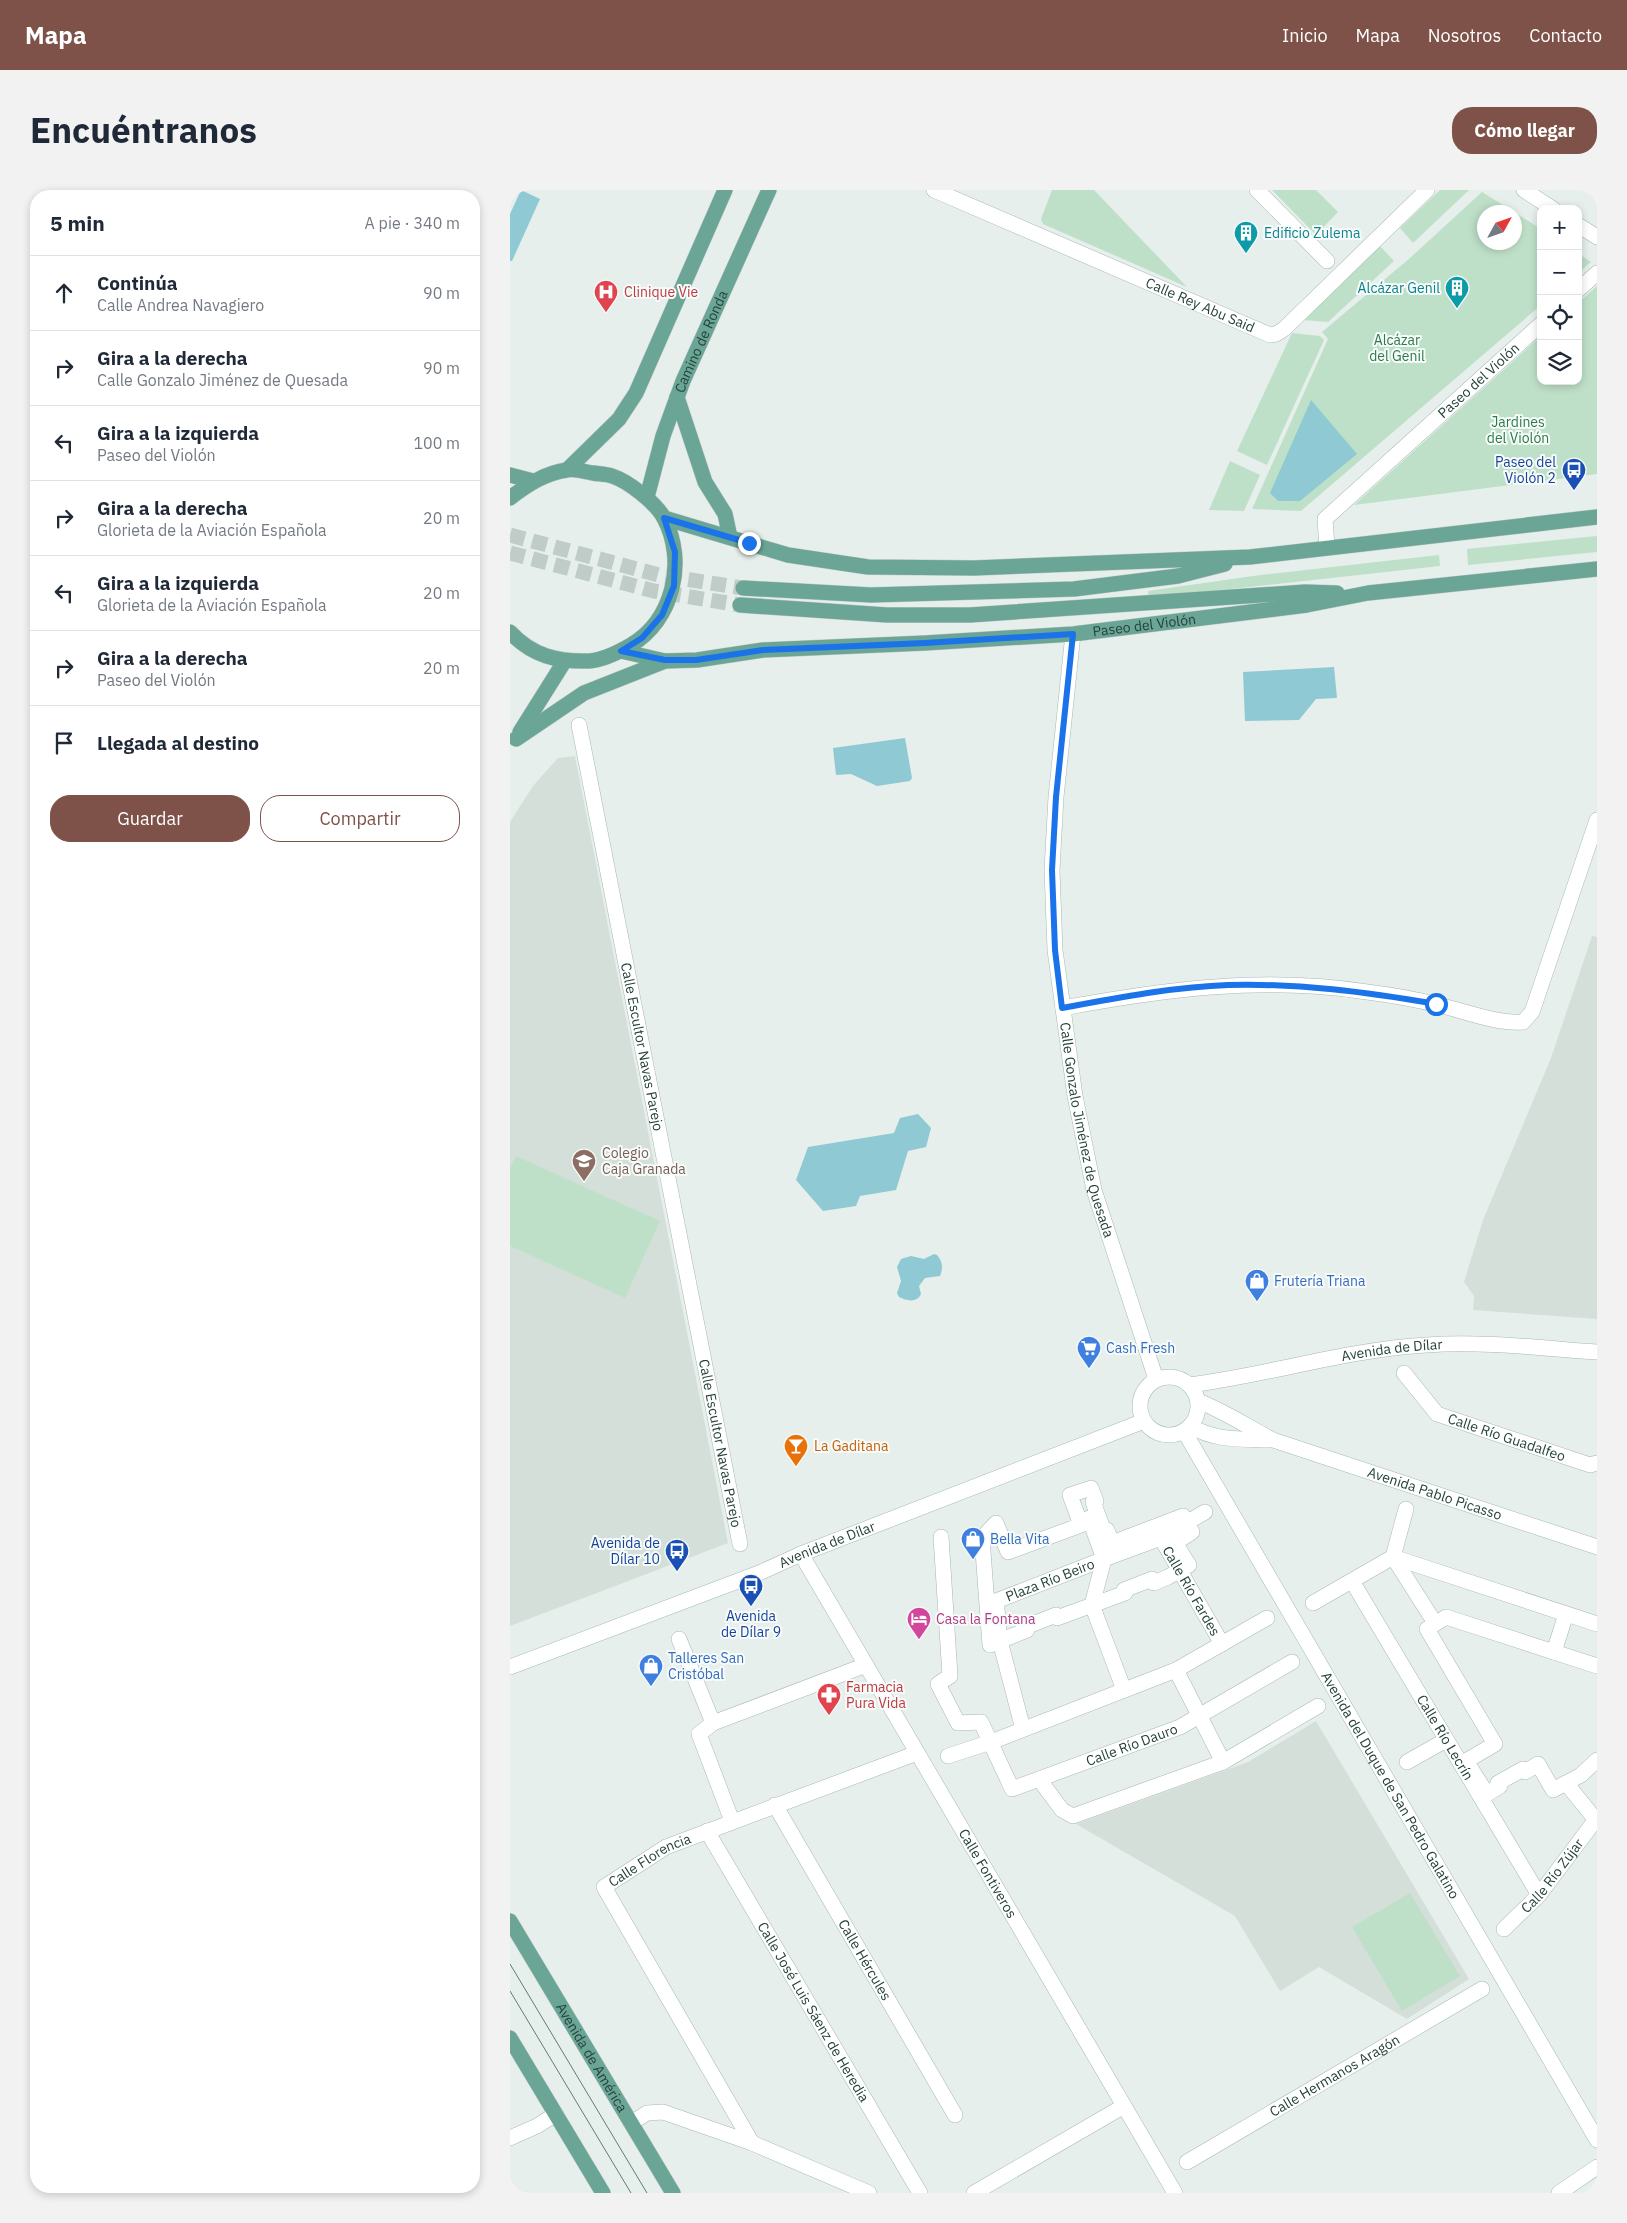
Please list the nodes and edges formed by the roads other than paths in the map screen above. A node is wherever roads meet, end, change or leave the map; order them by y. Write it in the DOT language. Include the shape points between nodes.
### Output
graph roads {
  1 [pos="725,190"];
  2 [pos="768,190"];
  3 [pos="934,190"];
  4 [pos="1257,190"];
  5 [pos="1427,190"];
  6 [pos="1524,190"];
  7 [pos="1547,205"];
  8 [pos="1582,228"];
  9 [pos="1597,237"];
  10 [pos="1326,262"];
  11 [pos="1597,272"];
  12 [pos="1582,286"];
  13 [pos="1537,328"];
  14 [pos="678,397"];
  15 [pos="568,469"];
  16 [pos="510,475"];
  17 [pos="533,481"];
  18 [pos="646,497"];
  19 [pos="510,498"];
  20 [pos="1597,517"];
  21 [pos="664,518"];
  22 [pos="730,537"];
  23 [pos="1327,547"];
  24 [pos="1250,557"];
  25 [pos="1597,569"];
  26 [pos="743,588"];
  27 [pos="1368,593"];
  28 [pos="740,605"];
  29 [pos="1073,634"];
  30 [pos="511,635"];
  31 [pos="621,651"];
  32 [pos="665,660"];
  33 [pos="564,662"];
  34 [pos="579,725"];
  35 [pos="513,743"];
  36 [pos="1597,820"];
  37 [pos="1062,1008"];
  38 [pos="1597,1352"];
  39 [pos="1404,1373"];
  40 [pos="1156,1379"];
  41 [pos="1189,1385"];
  42 [pos="1198,1402"];
  43 [pos="1144,1421"];
  44 [pos="1187,1428"];
  45 [pos="1273,1440"];
  46 [pos="1597,1463"];
  47 [pos="1078,1489"];
  48 [pos="1406,1509"];
  49 [pos="1205,1512"];
  50 [pos="1187,1523"];
  51 [pos="988,1525"];
  52 [pos="941,1537"];
  53 [pos="1161,1538"];
  54 [pos="740,1544"];
  55 [pos="1597,1547"];
  56 [pos="801,1554"];
  57 [pos="1393,1557"];
  58 [pos="1104,1559"];
  59 [pos="1178,1571"];
  60 [pos="1352,1581"];
  61 [pos="996,1601"];
  62 [pos="1313,1603"];
  63 [pos="1092,1605"];
  64 [pos="1566,1614"];
  65 [pos="1267,1618"];
  66 [pos="1435,1623"];
  67 [pos="1597,1624"];
  68 [pos="679,1639"];
  69 [pos="1000,1641"];
  70 [pos="1222,1644"];
  71 [pos="1554,1652"];
  72 [pos="1292,1662"];
  73 [pos="866,1665"];
  74 [pos="1597,1666"];
  75 [pos="510,1668"];
  76 [pos="1176,1670"];
  77 [pos="1124,1690"];
  78 [pos="1318,1706"];
  79 [pos="1200,1717"];
  80 [pos="713,1723"];
  81 [pos="1023,1729"];
  82 [pos="1446,1740"];
  83 [pos="991,1742"];
  84 [pos="917,1753"];
  85 [pos="948,1756"];
  86 [pos="1597,1760"];
  87 [pos="1223,1762"];
  88 [pos="1407,1762"];
  89 [pos="1039,1779"];
  90 [pos="1566,1783"];
  91 [pos="775,1805"];
  92 [pos="1596,1819"];
  93 [pos="732,1821"];
  94 [pos="707,1831"];
  95 [pos="1539,1896"];
  96 [pos="510,1921"];
  97 [pos="1504,1929"];
  98 [pos="1482,1989"];
  99 [pos="510,2038"];
  100 [pos="1124,2106"];
  101 [pos="556,2114"];
  102 [pos="955,2115"];
  103 [pos="631,2123"];
  104 [pos="510,2138"];
  105 [pos="1597,2140"];
  106 [pos="752,2144"];
  107 [pos="1187,2162"];
  108 [pos="1597,2167"];
  109 [pos="603,2193"];
  110 [pos="673,2193"];
  111 [pos="869,2193"];
  112 [pos="920,2193"];
  113 [pos="974,2193"];
  114 [pos="1174,2193"];
  115 [pos="1559,2193"];
  1 -- 15 [label="main road" via="636,393 619,419"];
  2 -- 14 [label="main road, Camino de Ronda"];
  3 -- 5 [label="street, Calle Rey Abu Said" via="1270,335 1284,329"];
  4 -- 10 [label="street"];
  6 -- 7 [label="street"];
  8 -- 9 [label="street"];
  11 -- 12 [label="street"];
  13 -- 23 [label="street, Paseo del Violón" via="1325,519"];
  14 -- 18 [label="main road, Camino de Ronda"];
  14 -- 22 [label="main road" via="705,482 725,514"];
  15 -- 17 [label="main road"];
  15 -- 18 [label="main road" via="613,476"];
  16 -- 17 [label="main road"];
  17 -- 19 [label="main road"];
  18 -- 21 [label="main road"];
  20 -- 23 [label="main road"];
  21 -- 22 [label="main road"];
  21 -- 31 [label="main road" via="675,552 674,586 662,615 642,638"];
  22 -- 24 [label="main road" via="788,555 868,566 974,568"];
  23 -- 24 [label="main road"];
  24 -- 26 [label="main road" via="1178,576 1074,588 871,595"];
  25 -- 27 [label="main road, Paseo del Violón"];
  27 -- 28 [label="main road, Paseo del Violón" via="1305,592 970,615 887,615"];
  27 -- 29 [label="main road, Paseo del Violón" via="1307,605"];
  29 -- 32 [label="main road, Paseo del Violón" via="763,650 696,660"];
  29 -- 37 [label="street, Calle Gonzalo Jiménez de Quesada" via="1052,870 1055,950"];
  30 -- 33 [label="main road" via="534,651"];
  31 -- 32 [label="main road, Paseo del Violón"];
  31 -- 33 [label="main road" via="593,661"];
  32 -- 35 [label="main road" via="584,693"];
  33 -- 35 [label="main road"];
  34 -- 54 [label="street, Calle Escultor Navas Parejo"];
  36 -- 37 [label="street" via="1532,1012 1523,1022 1509,1023 1436,1004 1366,992 1298,985 1227,985 1150,992"];
  37 -- 40 [label="street, Calle Gonzalo Jiménez de Quesada" via="1094,1190"];
  38 -- 41 [label="street, Avenida de Dílar" via="1488,1344 1426,1345 1342,1355"];
  39 -- 46 [label="street, Calle Río Guadalfeo" via="1438,1414 1590,1465"];
  40 -- 41 [label="street" via="1174,1377"];
  40 -- 43 [label="street" via="1141,1397 1140,1413"];
  41 -- 42 [label="street"];
  42 -- 44 [label="street" via="1197,1415"];
  42 -- 45 [label="street, Avenida Pablo Picasso" via="1214,1407"];
  43 -- 44 [label="street" via="1159,1434 1171,1435"];
  43 -- 56 [label="street, Avenida de Dílar"];
  44 -- 45 [label="street, Avenida Pablo Picasso" via="1225,1438"];
  44 -- 105 [label="street, Avenida del Duque de San Pedro Galatino"];
  45 -- 55 [label="street, Avenida Pablo Picasso"];
  47 -- 50 [label="street" via="1091,1488 1104,1531 1107,1530 1112,1543 1182,1516"];
  47 -- 51 [label="street" via="1070,1495 1081,1525 1008,1552 996,1523"];
  47 -- 58 [label="street, Plaza Río Beiro"];
  48 -- 57 [label="street"];
  49 -- 50 [label="street, Plaza Río Beiro"];
  50 -- 53 [label="street, Plaza Río Beiro"];
  50 -- 59 [label="street" via="1192,1532 1175,1543 1189,1565"];
  51 -- 61 [label="street"];
  51 -- 69 [label="street, Plaza Río Beiro" via="982,1538 990,1645"];
  52 -- 83 [label="street" via="950,1676 938,1684 958,1723 981,1722"];
  53 -- 58 [label="street, Plaza Río Beiro"];
  53 -- 59 [label="street, Calle Río Fardes"];
  56 -- 73 [label="street, Calle Fontiveros"];
  56 -- 75 [label="street, Avenida de Dílar"];
  57 -- 60 [label="street"];
  57 -- 64 [label="street"];
  57 -- 66 [label="street"];
  58 -- 61 [label="street, Plaza Río Beiro"];
  58 -- 63 [label="street, Plaza Río Beiro"];
  59 -- 63 [label="street"];
  59 -- 70 [label="street, Calle Río Fardes"];
  60 -- 62 [label="street"];
  60 -- 82 [label="street, Calle Río Lecrín"];
  61 -- 69 [label="street"];
  63 -- 69 [label="street" via="1026,1626 1027,1630"];
  63 -- 77 [label="street"];
  64 -- 67 [label="street"];
  64 -- 71 [label="street"];
  65 -- 70 [label="street"];
  66 -- 71 [label="street" via="1446,1617"];
  66 -- 90 [label="street" via="1427,1629 1495,1744 1466,1761 1487,1794 1500,1786 1498,1783 1538,1764 1554,1790"];
  68 -- 80 [label="street"];
  69 -- 81 [label="street"];
  70 -- 76 [label="street"];
  71 -- 74 [label="street"];
  72 -- 79 [label="street, Calle Río Dauro"];
  73 -- 80 [label="street"];
  73 -- 84 [label="street, Calle Fontiveros"];
  76 -- 77 [label="street"];
  76 -- 79 [label="street"];
  77 -- 81 [label="street"];
  78 -- 87 [label="street"];
  79 -- 87 [label="street"];
  79 -- 89 [label="street, Calle Río Dauro"];
  80 -- 93 [label="street" via="699,1734"];
  81 -- 83 [label="street"];
  82 -- 88 [label="street"];
  82 -- 95 [label="street, Calle Río Lecrín"];
  83 -- 85 [label="street"];
  83 -- 89 [label="street, Calle Río Dauro" via="1012,1789"];
  84 -- 91 [label="street, Calle Florencia"];
  84 -- 100 [label="street, Calle Fontiveros"];
  86 -- 90 [label="street" via="1581,1775"];
  87 -- 89 [label="street" via="1073,1816 1062,1810"];
  90 -- 92 [label="street"];
  91 -- 93 [label="street, Calle Florencia"];
  91 -- 102 [label="street, Calle Hércules"];
  92 -- 95 [label="street, Calle Río Zújar"];
  93 -- 94 [label="street, Calle Florencia"];
  94 -- 106 [label="street, Calle Florencia" via="666,1847 604,1887"];
  94 -- 112 [label="street, Calle José Luis Sáenz de Heredia"];
  95 -- 97 [label="street, Calle Río Zújar"];
  96 -- 103 [label="main road, Avenida de América"];
  98 -- 107 [label="street, Calle Hermanos Aragón"];
  99 -- 101 [label="main road"];
  100 -- 113 [label="street"];
  100 -- 114 [label="street, Calle Fontiveros"];
  101 -- 104 [label="street"];
  101 -- 109 [label="main road"];
  103 -- 106 [label="street" via="647,2113 663,2112"];
  103 -- 110 [label="main road, Avenida de América"];
  106 -- 111 [label="street"];
  108 -- 115 [label="street"];
}
